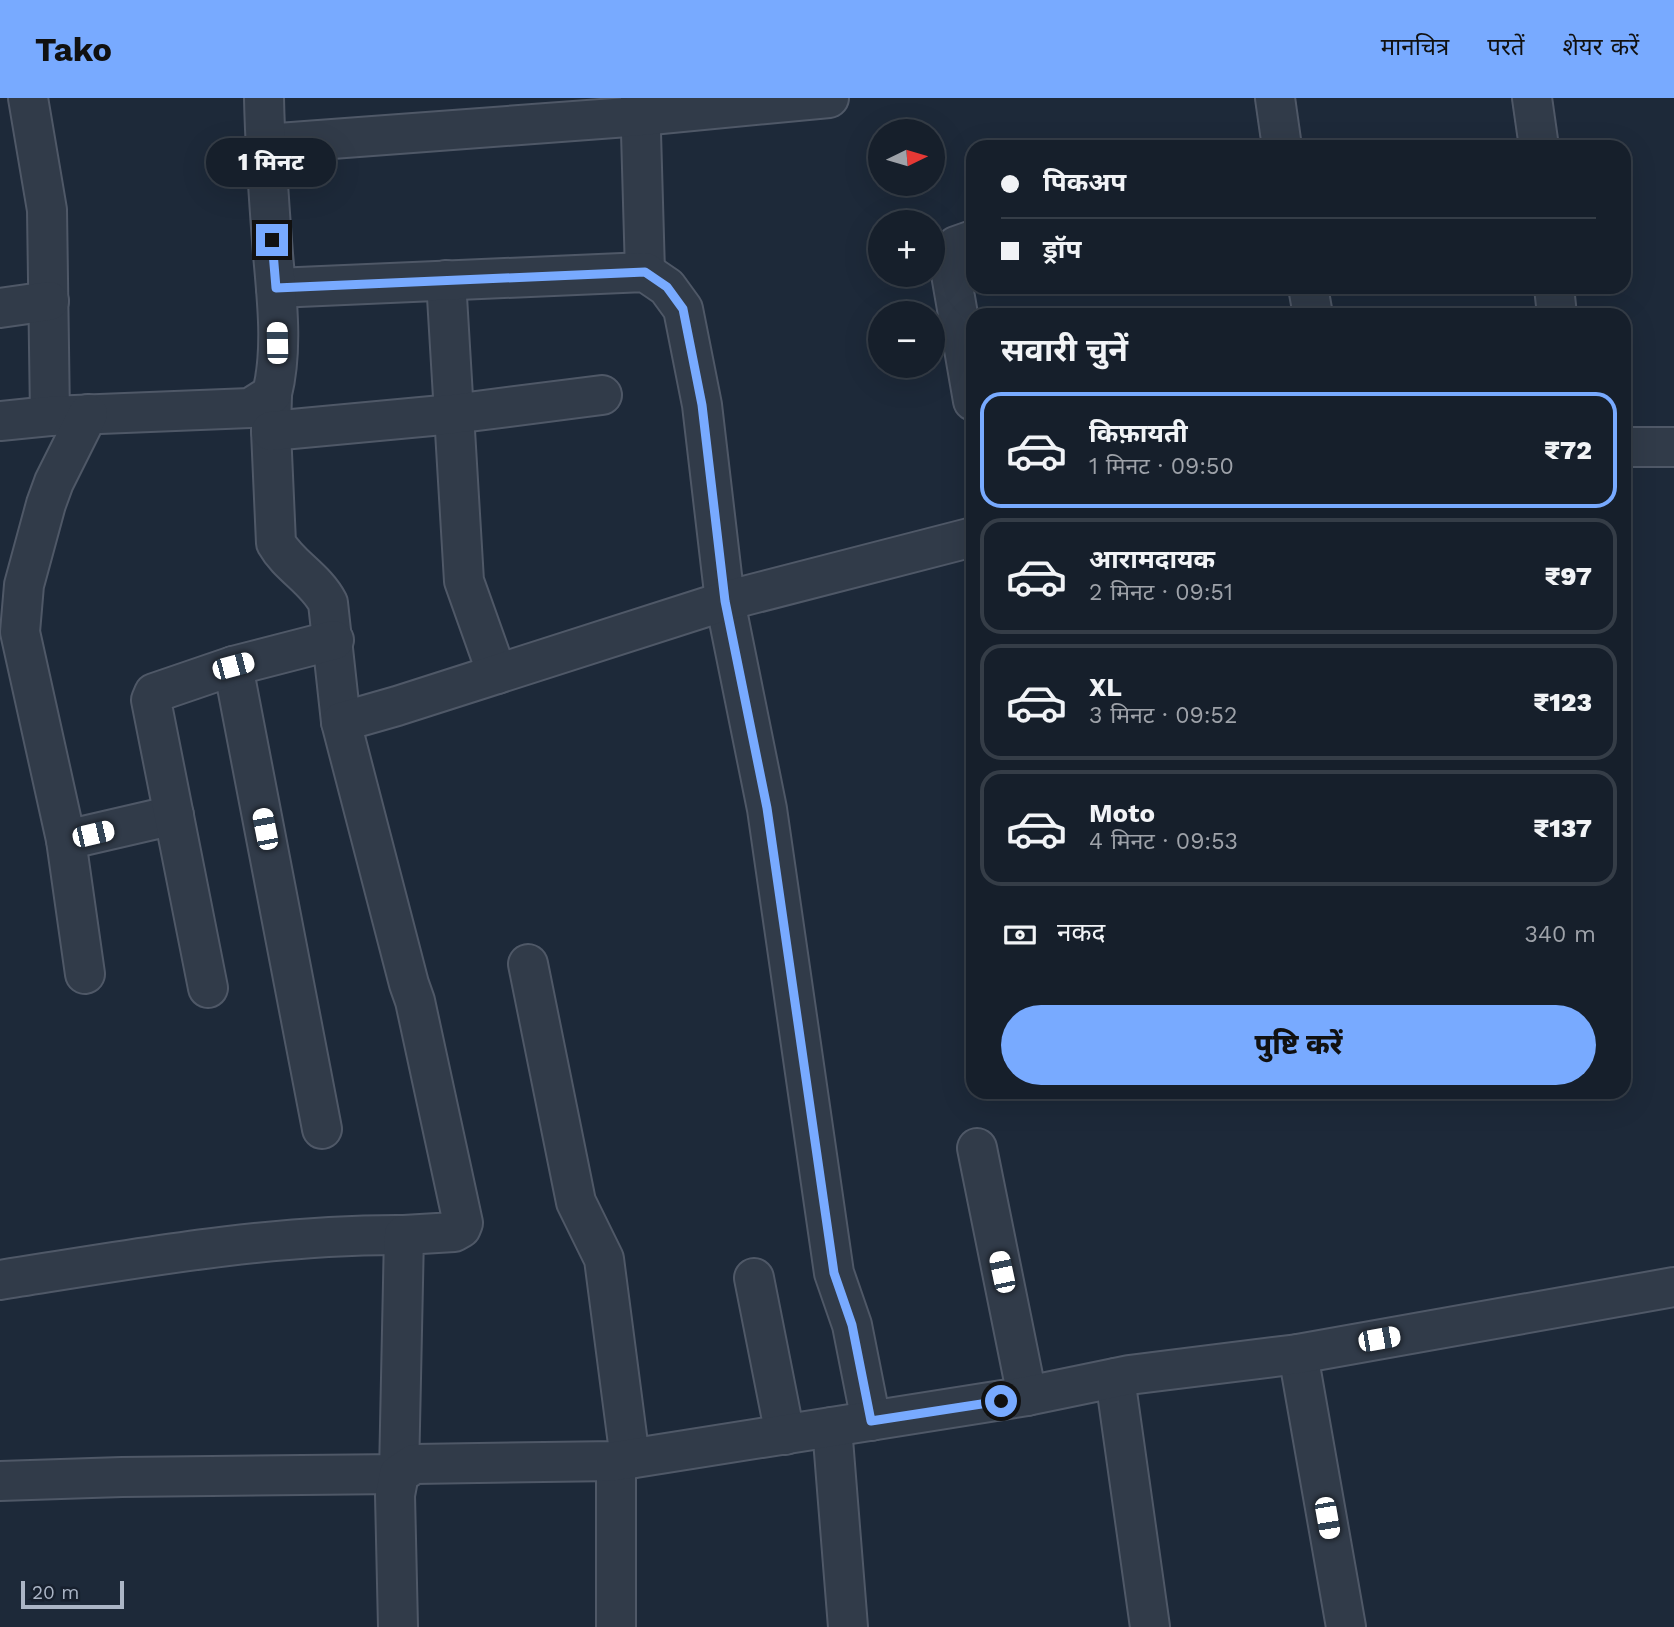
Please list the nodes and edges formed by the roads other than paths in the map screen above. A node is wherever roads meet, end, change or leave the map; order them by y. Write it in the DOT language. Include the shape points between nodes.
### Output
graph roads {
  1 [pos="28,98"];
  2 [pos="264,98"];
  3 [pos="829,98"];
  4 [pos="1275,98"];
  5 [pos="1532,98"];
  6 [pos="640,107"];
  7 [pos="514,112"];
  8 [pos="1281,140"];
  9 [pos="1538,140"];
  10 [pos="265,144"];
  11 [pos="966,242"];
  12 [pos="645,272"];
  13 [pos="446,280"];
  14 [pos="276,288"];
  15 [pos="49,301"];
  16 [pos="0,308"];
  17 [pos="966,361"];
  18 [pos="602,395"];
  19 [pos="271,413"];
  20 [pos="88,414"];
  21 [pos="453,414"];
  22 [pos="50,416"];
  23 [pos="0,421"];
  24 [pos="1631,447"];
  25 [pos="1674,447"];
  26 [pos="966,539"];
  27 [pos="725,601"];
  28 [pos="334,640"];
  29 [pos="233,666"];
  30 [pos="497,674"];
  31 [pos="341,722"];
  32 [pos="174,815"];
  33 [pos="66,840"];
  34 [pos="528,964"];
  35 [pos="85,974"];
  36 [pos="208,988"];
  37 [pos="322,1129"];
  38 [pos="977,1148"];
  39 [pos="404,1235"];
  40 [pos="754,1278"];
  41 [pos="0,1280"];
  42 [pos="1674,1287"];
  43 [pos="1298,1354"];
  44 [pos="1115,1378"];
  45 [pos="1027,1396"];
  46 [pos="871,1421"];
  47 [pos="832,1427"];
  48 [pos="785,1435"];
  49 [pos="623,1460"];
  50 [pos="399,1474"];
  51 [pos="0,1481"];
  52 [pos="398,1627"];
  53 [pos="616,1627"];
  54 [pos="848,1627"];
  55 [pos="1150,1627"];
  56 [pos="1346,1627"];
  1 -- 15 [label="street" via="47,209"];
  2 -- 10 [label="street"];
  3 -- 6 [label="street"];
  4 -- 8 [label="street"];
  5 -- 9 [label="street"];
  6 -- 7 [label="street"];
  6 -- 12 [label="street"];
  7 -- 10 [label="street"];
  10 -- 14 [label="street"];
  11 -- 17 [label="street" via="956,246 948,257"];
  12 -- 13 [label="street"];
  12 -- 27 [label="street" via="667,287 683,309 702,405"];
  13 -- 14 [label="street"];
  13 -- 21 [label="street"];
  14 -- 19 [label="street" via="278,370"];
  15 -- 16 [label="street"];
  15 -- 22 [label="street"];
  18 -- 21 [label="street"];
  19 -- 20 [label="street" via="250,408"];
  19 -- 21 [label="street"];
  19 -- 28 [label="street" via="276,542 323,594"];
  20 -- 22 [label="street"];
  20 -- 33 [label="street" via="46,504 24,585 20,632"];
  21 -- 30 [label="street" via="464,581"];
  22 -- 23 [label="street"];
  24 -- 25 [label="street"];
  26 -- 27 [label="street"];
  27 -- 30 [label="street"];
  27 -- 46 [label="street" via="767,808 834,1273 852,1325"];
  28 -- 29 [label="street"];
  28 -- 31 [label="street"];
  29 -- 32 [label="street" via="154,693 151,700"];
  29 -- 37 [label="street"];
  30 -- 31 [label="street"];
  31 -- 39 [label="street" via="415,1001 463,1223 454,1232"];
  32 -- 33 [label="street"];
  32 -- 36 [label="street"];
  33 -- 35 [label="street"];
  34 -- 49 [label="street" via="576,1202 604,1259"];
  38 -- 45 [label="street"];
  39 -- 41 [label="street" via="343,1234 201,1249"];
  39 -- 50 [label="street"];
  40 -- 48 [label="street"];
  42 -- 43 [label="street"];
  43 -- 44 [label="street"];
  43 -- 56 [label="street"];
  44 -- 45 [label="street"];
  44 -- 55 [label="street"];
  45 -- 46 [label="street"];
  46 -- 47 [label="street"];
  47 -- 48 [label="street"];
  47 -- 54 [label="street"];
  48 -- 49 [label="street"];
  49 -- 50 [label="street" via="414,1464"];
  49 -- 53 [label="street"];
  50 -- 51 [label="street"];
  50 -- 52 [label="street" via="395,1495"];
}
